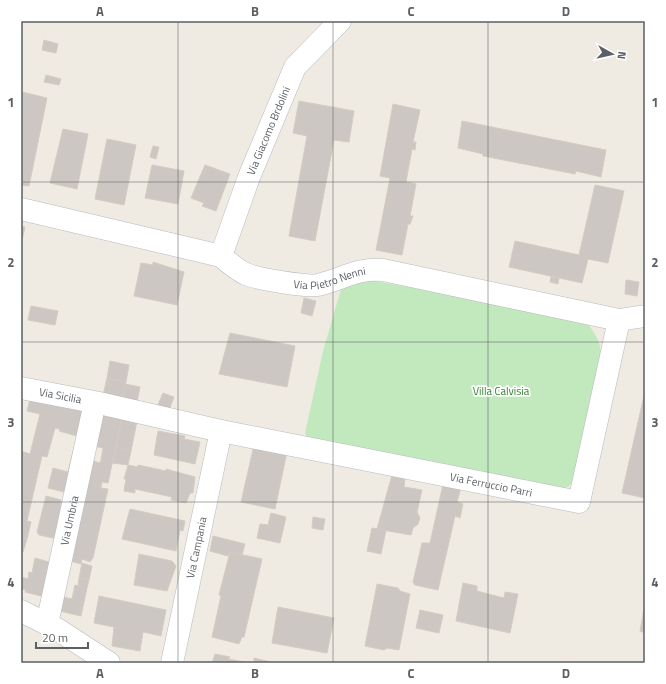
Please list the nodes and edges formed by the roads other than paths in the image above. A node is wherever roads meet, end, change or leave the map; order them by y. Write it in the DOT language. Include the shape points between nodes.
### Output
graph roads {
  1 [pos="340,21"];
  2 [pos="21,209"];
  3 [pos="221,256"];
  4 [pos="645,316"];
  5 [pos="619,320"];
  6 [pos="21,388"];
  7 [pos="96,409"];
  8 [pos="221,431"];
  9 [pos="21,611"];
  10 [pos="47,624"];
  11 [pos="109,663"];
  12 [pos="172,663"];
  1 -- 3 [label="street, Via Giacomo Brdolini" via="294,67 249,177"];
  2 -- 3 [label="street, Via Pietro Nenni"];
  3 -- 5 [label="street, Via Pietro Nenni" via="247,275 304,285 316,285 367,269 383,270"];
  4 -- 5 [label="street, Via Pietro Nenni"];
  5 -- 8 [label="street, Via Ferruccio Parri" via="579,502"];
  6 -- 7 [label="street, Via Sicilia"];
  7 -- 8 [label="street, Via Sicilia"];
  7 -- 10 [label="street, Via Umbria"];
  8 -- 12 [label="street, Via Campania"];
  9 -- 10 [label="street"];
  10 -- 11 [label="street"];
}
